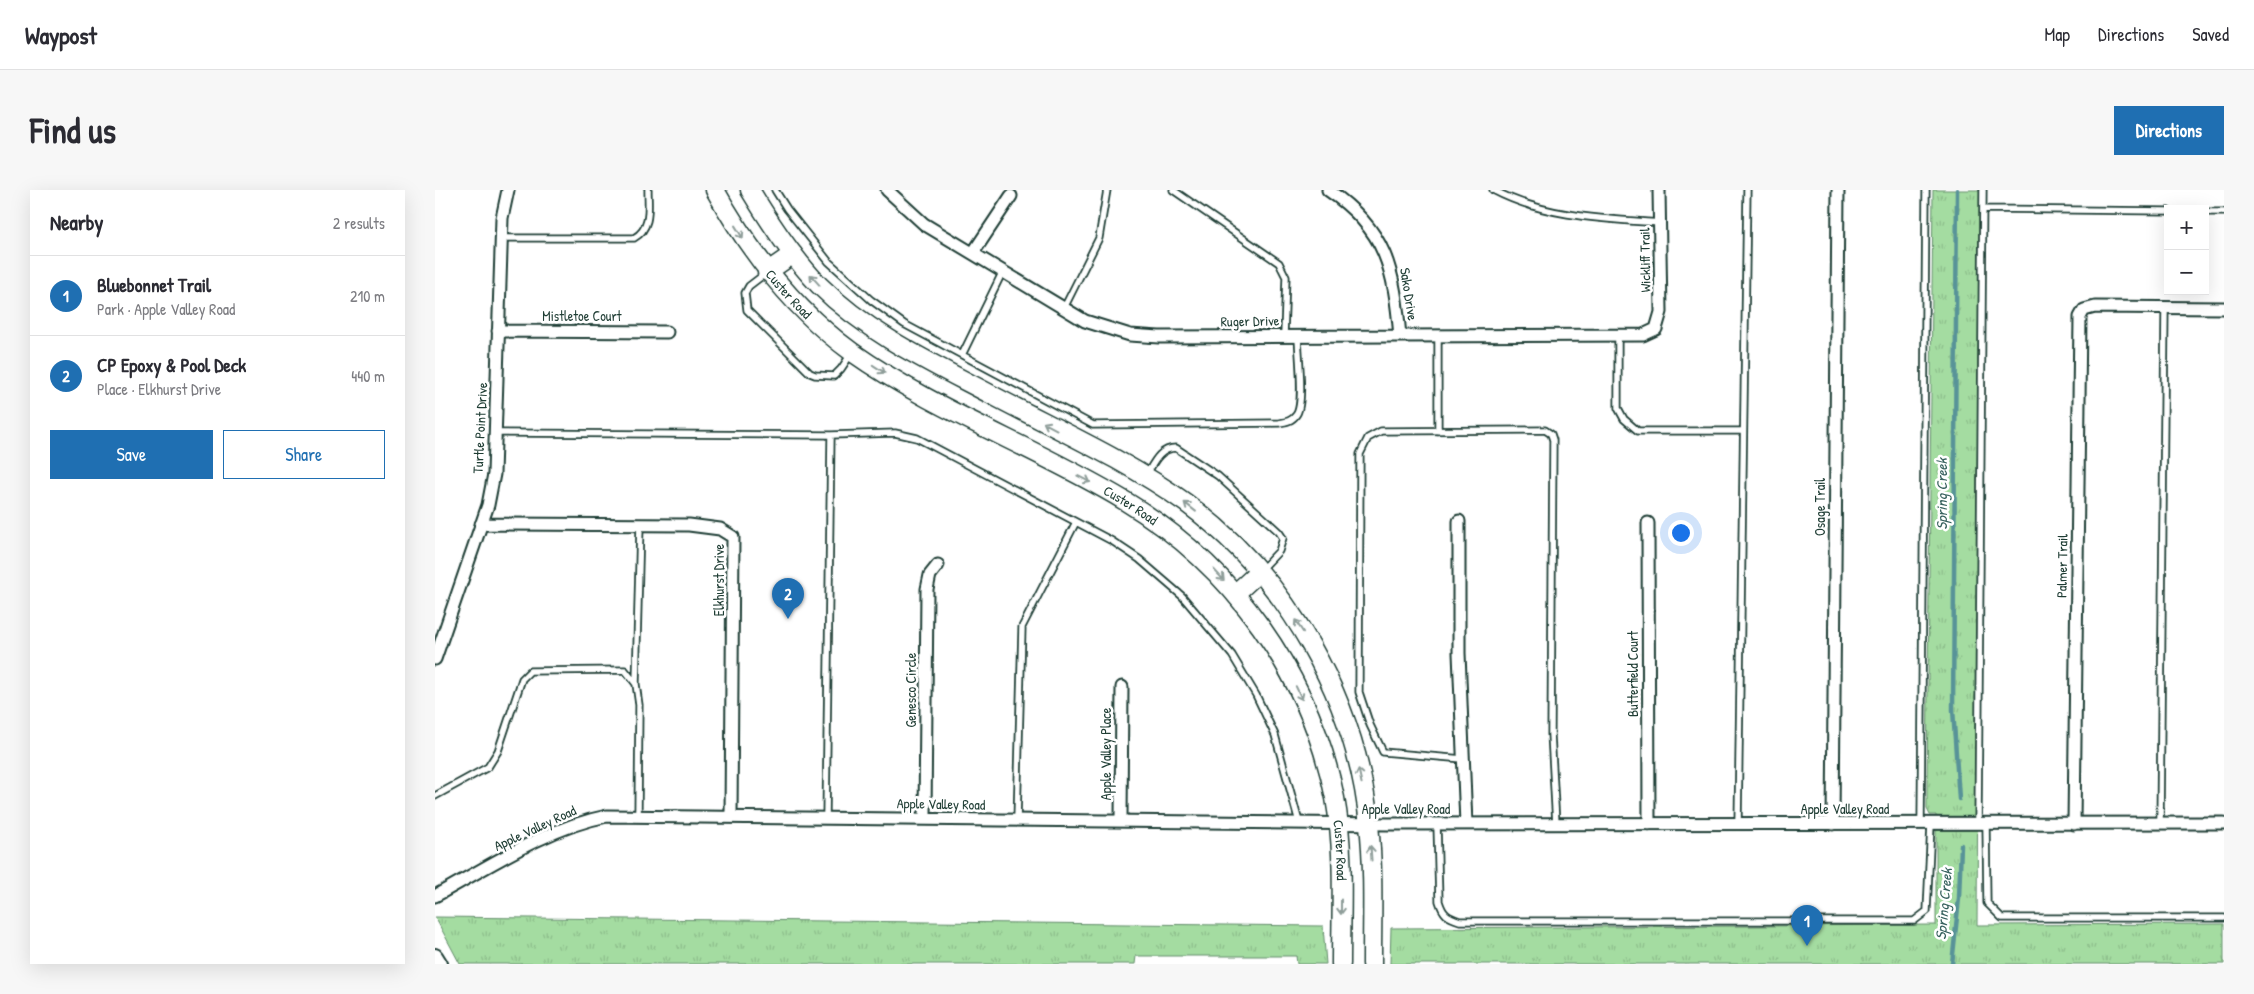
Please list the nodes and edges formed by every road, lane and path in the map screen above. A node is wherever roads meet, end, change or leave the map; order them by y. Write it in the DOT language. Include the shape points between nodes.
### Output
graph roads {
  1 [pos="508,190"];
  2 [pos="648,190"];
  3 [pos="715,190"];
  4 [pos="750,190"];
  5 [pos="775,190"];
  6 [pos="887,190"];
  7 [pos="1107,190"];
  8 [pos="1173,190"];
  9 [pos="1328,190"];
  10 [pos="1493,190"];
  11 [pos="1659,190"];
  12 [pos="1747,190"];
  13 [pos="1838,190"];
  14 [pos="1926,190"];
  15 [pos="1983,190"];
  16 [pos="1011,196"];
  17 [pos="1983,209"];
  18 [pos="2164,211"];
  19 [pos="2209,212"];
  20 [pos="2224,212"];
  21 [pos="1660,223"];
  22 [pos="501,238"];
  23 [pos="973,253"];
  24 [pos="793,254"];
  25 [pos="767,272"];
  26 [pos="1002,272"];
  27 [pos="1064,308"];
  28 [pos="2165,308"];
  29 [pos="2224,308"];
  30 [pos="1656,329"];
  31 [pos="498,331"];
  32 [pos="667,332"];
  33 [pos="1285,335"];
  34 [pos="1298,335"];
  35 [pos="1618,335"];
  36 [pos="1400,336"];
  37 [pos="1438,336"];
  38 [pos="852,352"];
  39 [pos="962,355"];
  40 [pos="1438,431"];
  41 [pos="1742,431"];
  42 [pos="497,433"];
  43 [pos="831,435"];
  44 [pos="1145,476"];
  45 [pos="1459,521"];
  46 [pos="1076,522"];
  47 [pos="1648,523"];
  48 [pos="481,524"];
  49 [pos="640,525"];
  50 [pos="938,565"];
  51 [pos="1259,572"];
  52 [pos="1236,593"];
  53 [pos="435,658"];
  54 [pos="636,684"];
  55 [pos="1122,687"];
  56 [pos="1463,759"];
  57 [pos="435,796"];
  58 [pos="637,816"];
  59 [pos="731,817"];
  60 [pos="826,818"];
  61 [pos="925,819"];
  62 [pos="1017,820"];
  63 [pos="1121,821"];
  64 [pos="1299,822"];
  65 [pos="1339,823"];
  66 [pos="2160,823"];
  67 [pos="2224,823"];
  68 [pos="1369,824"];
  69 [pos="1437,824"];
  70 [pos="1466,824"];
  71 [pos="1556,824"];
  72 [pos="1649,824"];
  73 [pos="1738,824"];
  74 [pos="1833,824"];
  75 [pos="1926,824"];
  76 [pos="1982,824"];
  77 [pos="2074,824"];
  78 [pos="435,896"];
  79 [pos="2224,918"];
  80 [pos="435,956"];
  81 [pos="440,964"];
  82 [pos="1341,964"];
  83 [pos="1372,964"];
  1 -- 22 [label="street, Turtle Point Drive"];
  2 -- 22 [label="lane" via="648,222 634,238"];
  3 -- 25 [label="main road, Custer Road, one-way"];
  4 -- 24 [label="main road, Custer Road"];
  5 -- 39 [label="lane" via="829,262 871,300 904,324"];
  6 -- 23 [label="street, Ruger Drive" via="924,224"];
  7 -- 27 [label="lane" via="1099,238"];
  8 -- 33 [label="lane" via="1279,263 1286,277"];
  9 -- 36 [label="street, Sako Drive" via="1372,229 1381,247 1396,290"];
  10 -- 21 [label="lane" via="1517,202 1585,218"];
  11 -- 21 [label="street, Wickliff Trail"];
  12 -- 41 [label="lane"];
  13 -- 74 [label="street, Osage Trail"];
  14 -- 75 [label="lane"];
  15 -- 17 [label="lane"];
  16 -- 23 [label="street"];
  17 -- 18 [label="lane"];
  17 -- 76 [label="lane"];
  19 -- 20 [label="lane"];
  21 -- 30 [label="street, Wickliff Trail" via="1661,312"];
  22 -- 31 [label="street, Turtle Point Drive"];
  23 -- 26 [label="street, Ruger Drive"];
  24 -- 25 [label="main road"];
  44 -- 24 [label="main road, Custer Road, one-way" via="907,350 840,303"];
  25 -- 38 [label="main road, Custer Road" via="808,316"];
  25 -- 38 [label="lane" via="745,293 747,310 809,372 834,376"];
  26 -- 27 [label="street, Ruger Drive"];
  26 -- 39 [label="lane"];
  27 -- 33 [label="street, Ruger Drive" via="1106,329 1130,335"];
  28 -- 29 [label="street"];
  28 -- 66 [label="lane"];
  28 -- 77 [label="street, Palmer Trail" via="2095,307 2084,310 2080,317"];
  30 -- 35 [label="street, Ruger Drive" via="1643,335"];
  31 -- 32 [label="street, Mistletoe Court"];
  31 -- 42 [label="street, Turtle Point Drive"];
  33 -- 34 [label="street, Ruger Drive"];
  34 -- 36 [label="street, Ruger Drive"];
  34 -- 39 [label="lane" via="1298,413 1291,420 1279,423 1093,425"];
  35 -- 37 [label="street, Ruger Drive"];
  35 -- 41 [label="lane" via="1618,408 1624,419 1638,431"];
  36 -- 37 [label="street, Ruger Drive"];
  37 -- 40 [label="lane"];
  38 -- 52 [label="main road, Custer Road, one-way" via="904,385 1124,500 1180,538"];
  40 -- 56 [label="lane" via="1381,431 1369,438 1360,454 1359,692 1383,752"];
  40 -- 71 [label="lane" via="1545,430 1553,440 1551,734"];
  41 -- 73 [label="lane"];
  42 -- 43 [label="lane"];
  42 -- 48 [label="street, Turtle Point Drive" via="494,474"];
  43 -- 46 [label="lane" via="895,433 917,438"];
  43 -- 60 [label="lane"];
  51 -- 44 [label="main road, Custer Road, one-way" via="1209,522"];
  44 -- 51 [label="lane" via="1159,455 1176,448 1218,476 1283,538 1279,551"];
  45 -- 56 [label="street, Apple Valley Road"];
  46 -- 62 [label="lane" via="1022,627"];
  46 -- 64 [label="lane" via="1139,559 1182,596 1232,655 1275,735"];
  47 -- 72 [label="street, Butterfield Court"];
  48 -- 49 [label="street, Elkhurst Drive"];
  48 -- 53 [label="street, Turtle Point Drive"];
  49 -- 54 [label="lane"];
  49 -- 59 [label="street, Elkhurst Drive" via="720,529 733,537"];
  50 -- 61 [label="street, Genesco Circle" via="930,575 927,589"];
  51 -- 52 [label="main road"];
  68 -- 51 [label="main road, Custer Road, one-way" via="1358,766 1337,700 1302,630"];
  52 -- 65 [label="main road, Custer Road, one-way" via="1276,650 1310,716 1326,763"];
  54 -- 57 [label="lane" via="625,670 531,671 522,679 498,751 488,767"];
  54 -- 58 [label="lane" via="639,705"];
  55 -- 63 [label="street, Apple Valley Place"];
  56 -- 70 [label="street, Apple Valley Road"];
  58 -- 59 [label="street, Apple Valley Road"];
  58 -- 78 [label="street, Apple Valley Road" via="587,820 542,838"];
  59 -- 60 [label="street, Apple Valley Road"];
  60 -- 61 [label="street, Apple Valley Road"];
  61 -- 62 [label="street, Apple Valley Road"];
  62 -- 63 [label="street, Apple Valley Road"];
  63 -- 64 [label="street, Apple Valley Road"];
  64 -- 65 [label="street, Apple Valley Road"];
  65 -- 68 [label="street, Apple Valley Road"];
  65 -- 82 [label="main road, Custer Road, one-way"];
  66 -- 67 [label="street, Apple Valley Road"];
  66 -- 77 [label="street, Apple Valley Road"];
  68 -- 69 [label="street, Apple Valley Road"];
  83 -- 68 [label="main road, Custer Road, one-way"];
  69 -- 70 [label="street, Apple Valley Road"];
  69 -- 75 [label="lane" via="1439,901 1443,912 1448,918 1460,921 1490,921 1914,920 1927,911"];
  70 -- 71 [label="street, Apple Valley Road"];
  71 -- 72 [label="street, Apple Valley Road"];
  72 -- 73 [label="street, Apple Valley Road"];
  73 -- 74 [label="street, Apple Valley Road"];
  74 -- 75 [label="street, Apple Valley Road"];
  75 -- 76 [label="street, Apple Valley Road"];
  76 -- 77 [label="street, Apple Valley Road"];
  76 -- 79 [label="lane" via="1987,902 2002,918"];
  80 -- 81 [label="street"];
}
